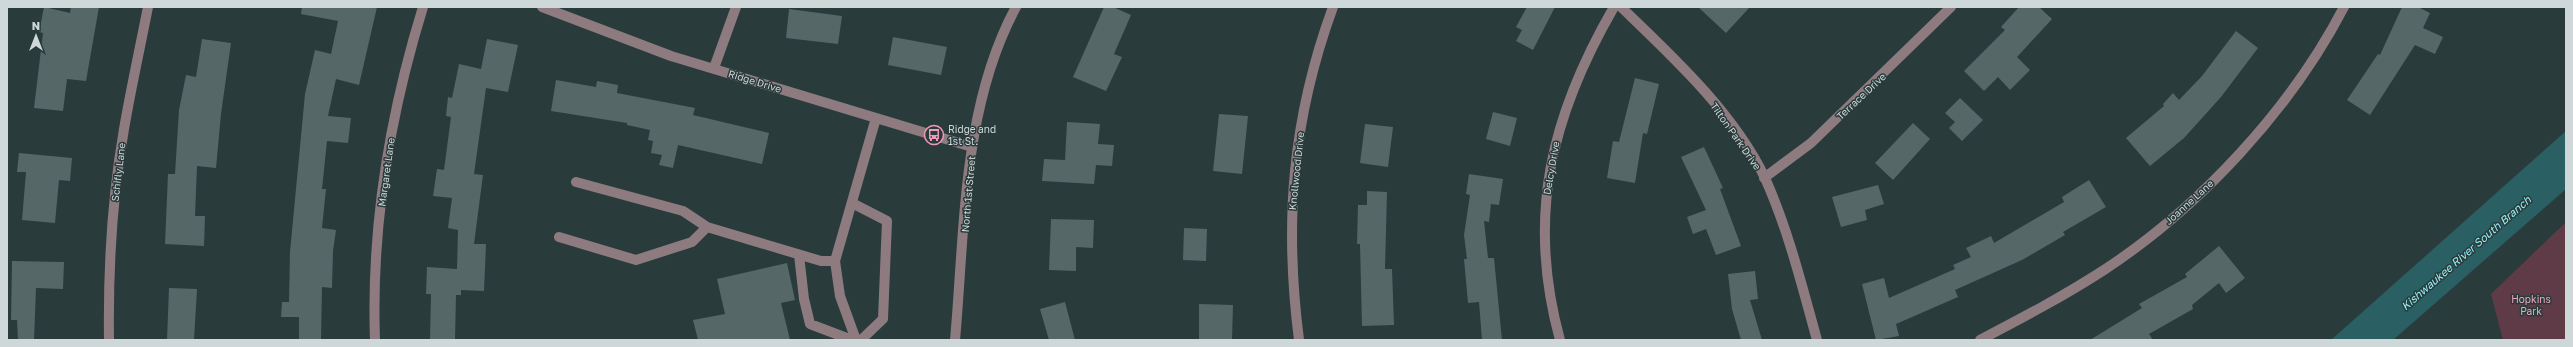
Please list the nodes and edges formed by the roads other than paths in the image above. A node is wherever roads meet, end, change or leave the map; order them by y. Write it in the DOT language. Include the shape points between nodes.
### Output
graph roads {
  1 [pos="148,7"];
  2 [pos="423,7"];
  3 [pos="542,7"];
  4 [pos="736,7"];
  5 [pos="1016,7"];
  6 [pos="1333,7"];
  7 [pos="1614,7"];
  8 [pos="1620,7"];
  9 [pos="1951,7"];
  10 [pos="2344,7"];
  11 [pos="714,68"];
  12 [pos="876,118"];
  13 [pos="972,147"];
  14 [pos="1764,178"];
  15 [pos="576,182"];
  16 [pos="852,203"];
  17 [pos="707,227"];
  18 [pos="558,237"];
  19 [pos="800,255"];
  20 [pos="835,261"];
  21 [pos="109,340"];
  22 [pos="375,340"];
  23 [pos="852,340"];
  24 [pos="856,340"];
  25 [pos="861,340"];
  26 [pos="955,340"];
  27 [pos="1300,340"];
  28 [pos="1560,340"];
  29 [pos="1817,340"];
  30 [pos="1980,340"];
  1 -- 21 [label="street, Schifly Lane" via="124,130 114,208 108,285"];
  2 -- 22 [label="street, Margaret Lane" via="386,162 377,257"];
  3 -- 11 [label="street, Ridge Drive" via="636,43"];
  4 -- 11 [label="street"];
  5 -- 13 [label="street, North 1st Street" via="986,80"];
  6 -- 27 [label="street, Knollwood Drive" via="1320,43 1303,109 1294,168 1291,265"];
  7 -- 28 [label="street, Delcy Drive" via="1574,83 1560,123 1549,174 1544,227 1545,264"];
  8 -- 14 [label="street, Tilton Park Drive" via="1672,56 1715,105 1743,142"];
  9 -- 14 [label="street, Terrace Drive" via="1811,143"];
  10 -- 30 [label="street, Joanne Lane" via="2294,86 2219,176 2169,221 2106,269"];
  11 -- 12 [label="street, Ridge Drive"];
  12 -- 13 [label="street, Ridge Drive"];
  12 -- 16 [label="street"];
  13 -- 26 [label="street, North 1st Street"];
  14 -- 29 [label="street, Tilton Park Drive" via="1792,255"];
  15 -- 17 [label="street" via="683,211"];
  16 -- 20 [label="street"];
  16 -- 25 [label="street" via="887,221 883,319"];
  17 -- 18 [label="street" via="692,242 636,260"];
  17 -- 19 [label="street"];
  19 -- 20 [label="street" via="821,261"];
  19 -- 23 [label="street" via="804,299 810,324"];
  20 -- 24 [label="street" via="840,296"];
}
